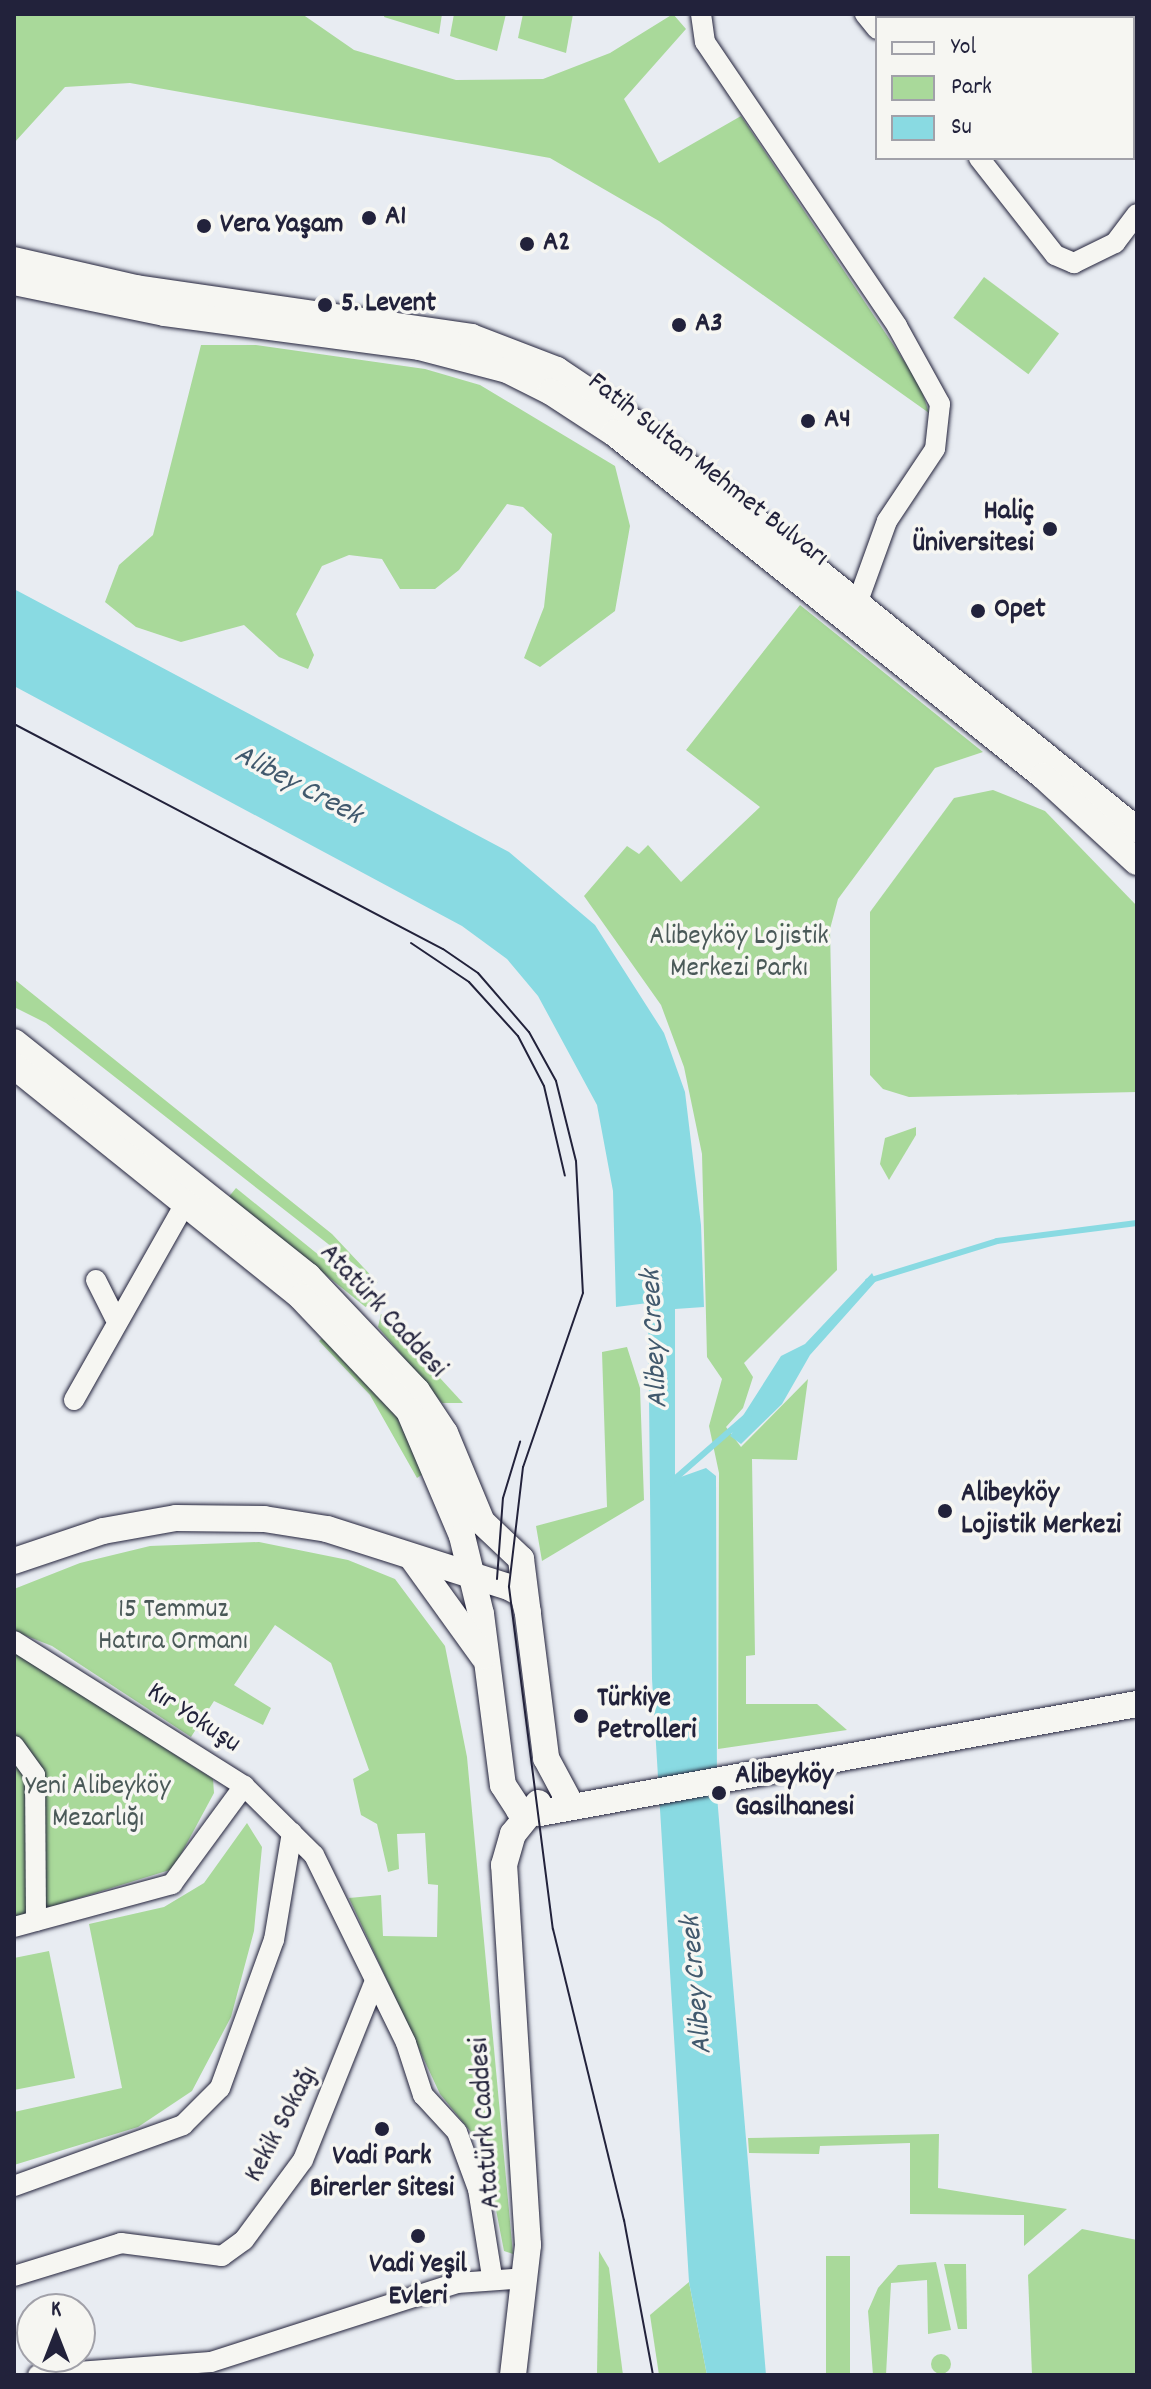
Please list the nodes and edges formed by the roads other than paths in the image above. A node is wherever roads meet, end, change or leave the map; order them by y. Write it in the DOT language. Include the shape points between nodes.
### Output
graph roads {
  1 [pos="701,14"];
  2 [pos="981,160"];
  3 [pos="1137,214"];
  4 [pos="14,260"];
  5 [pos="14,282"];
  6 [pos="858,601"];
  7 [pos="1137,830"];
  8 [pos="1137,862"];
  9 [pos="14,1042"];
  10 [pos="14,1066"];
  11 [pos="186,1202"];
  12 [pos="96,1280"];
  13 [pos="115,1318"];
  14 [pos="74,1400"];
  15 [pos="413,1559"];
  16 [pos="14,1561"];
  17 [pos="473,1579"];
  18 [pos="531,1623"];
  19 [pos="14,1641"];
  20 [pos="483,1656"];
  21 [pos="1137,1688"];
  22 [pos="1137,1704"];
  23 [pos="1017,1722"];
  24 [pos="14,1746"];
  25 [pos="499,1762"];
  26 [pos="550,1775"];
  27 [pos="244,1786"];
  28 [pos="570,1803"];
  29 [pos="530,1813"];
  30 [pos="292,1832"];
  31 [pos="504,1865"];
  32 [pos="36,1921"];
  33 [pos="14,1927"];
  34 [pos="374,1983"];
  35 [pos="14,2186"];
  36 [pos="14,2276"];
  37 [pos="492,2276"];
  38 [pos="527,2278"];
  39 [pos="96,2371"];
  40 [pos="65,2373"];
  41 [pos="38,2375"];
  42 [pos="513,2375"];
  1 -- 6 [label="street" via="705,42 897,326 940,404 935,449 887,521"];
  2 -- 3 [label="street" via="1055,255 1074,263 1115,243"];
  4 -- 6 [label="main road, Fatih Sultan Mehmet Bulvarı" via="136,288 425,328 515,351 594,393"];
  5 -- 8 [label="main road, Fatih Sultan Mehmet Bulvarı" via="165,313 434,350 507,370 551,392 614,433 1043,776"];
  6 -- 7 [label="main road, Fatih Sultan Mehmet Bulvarı"];
  9 -- 18 [label="main road, Atatürk Caddesi" via="296,1266 394,1363 445,1433 482,1522 521,1559"];
  10 -- 11 [label="main road, Atatürk Caddesi"];
  11 -- 13 [label="street"];
  11 -- 17 [label="main road, Atatürk Caddesi" via="301,1297 394,1391 441,1476"];
  12 -- 13 [label="street"];
  13 -- 14 [label="street"];
  15 -- 16 [label="main road" via="327,1529 176,1518 103,1531"];
  15 -- 17 [label="main road"];
  15 -- 20 [label="main road"];
  17 -- 18 [label="main road" via="523,1595"];
  17 -- 20 [label="main road, Atatürk Caddesi"];
  18 -- 26 [label="main road, Atatürk Caddesi"];
  19 -- 27 [label="street, Kır Yokuşu"];
  20 -- 25 [label="main road, Atatürk Caddesi"];
  21 -- 23 [label="main road"];
  22 -- 23 [label="main road"];
  23 -- 28 [label="main road"];
  24 -- 32 [label="street" via="26,1755 38,1798"];
  25 -- 29 [label="main road, Atatürk Caddesi" via="507,1798"];
  25 -- 31 [label="main road, Atatürk Caddesi"];
  26 -- 28 [label="main road, Atatürk Caddesi"];
  26 -- 29 [label="main road, Atatürk Caddesi"];
  27 -- 30 [label="street, Kır Yokuşu"];
  27 -- 32 [label="street" via="172,1884"];
  28 -- 29 [label="main road"];
  29 -- 31 [label="main road, Atatürk Caddesi"];
  30 -- 34 [label="street, Kır Yokuşu" via="314,1855"];
  30 -- 35 [label="street" via="274,1940 220,2088 183,2125"];
  31 -- 38 [label="main road, Atatürk Caddesi"];
  32 -- 33 [label="street"];
  34 -- 36 [label="street, Kekik Sokağı" via="303,2160 244,2240 222,2256 121,2243"];
  34 -- 37 [label="street, Kır Yokuşu" via="423,2095 457,2132 478,2189"];
  37 -- 38 [label="street"];
  37 -- 39 [label="street" via="348,2313 211,2362"];
  38 -- 42 [label="main road, Atatürk Caddesi"];
  40 -- 41 [label="street"];
}
